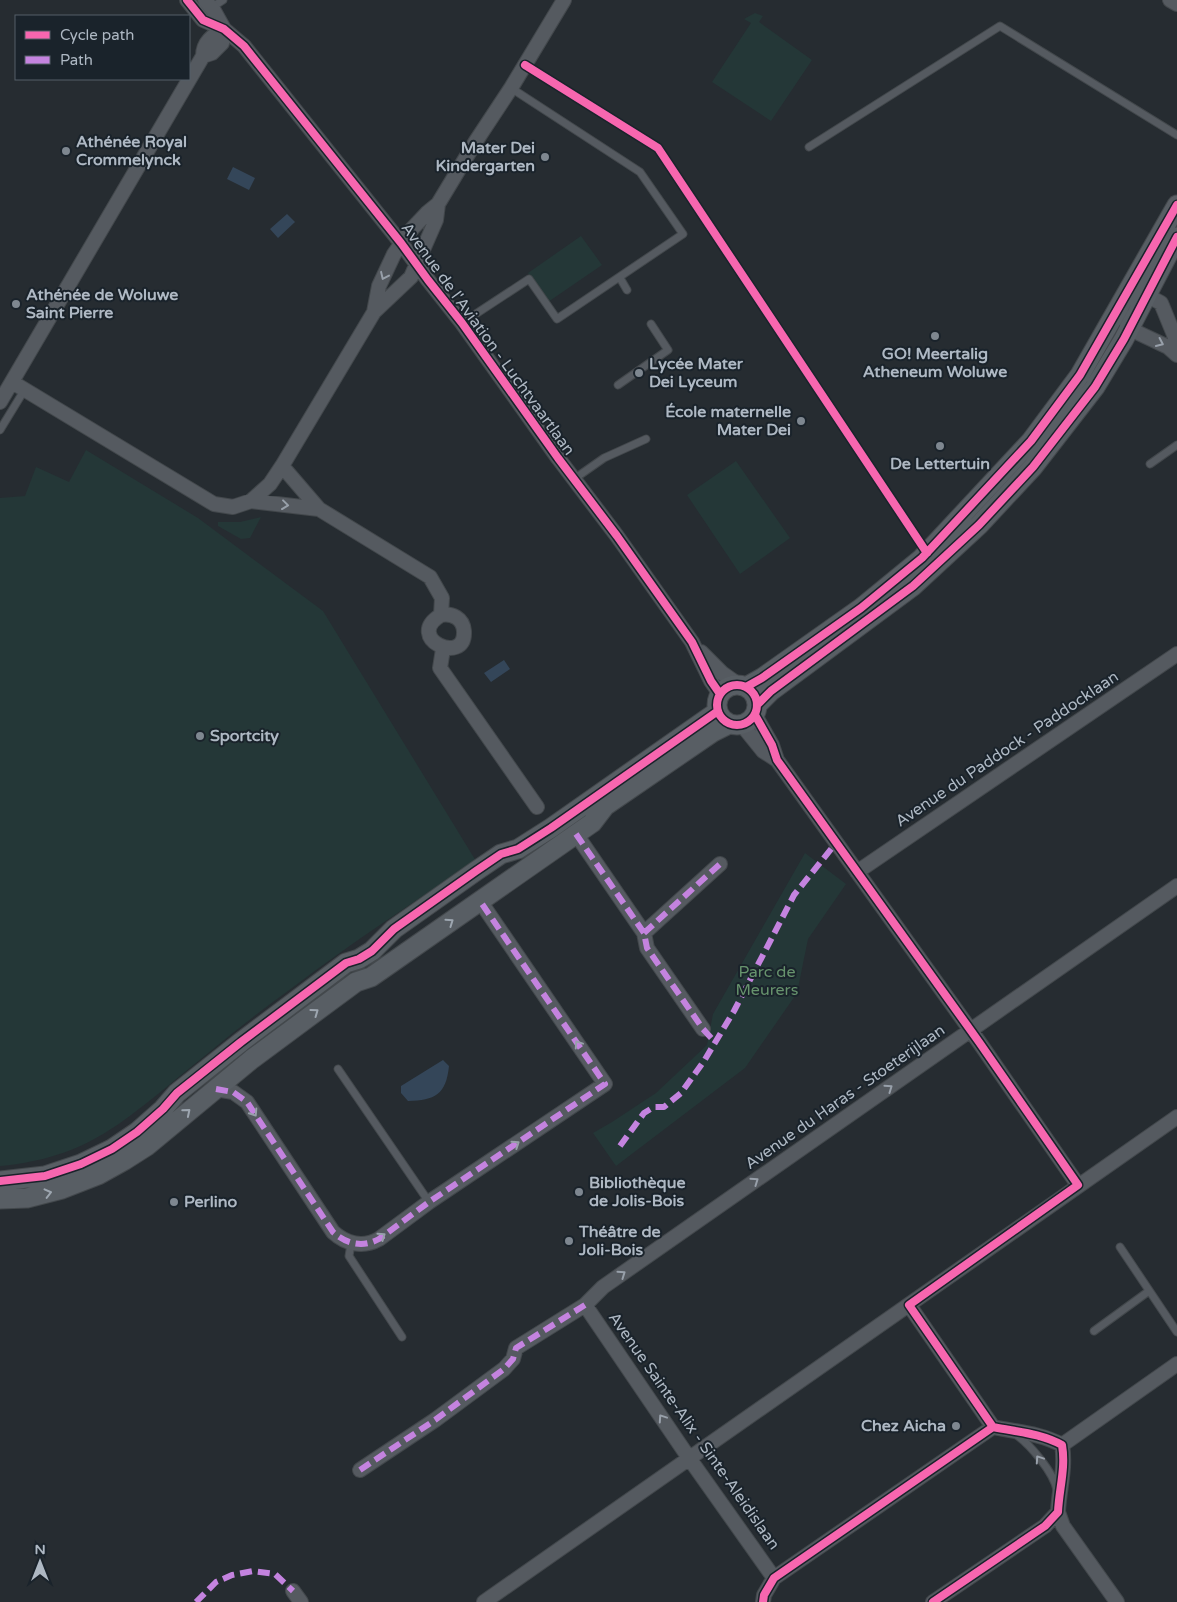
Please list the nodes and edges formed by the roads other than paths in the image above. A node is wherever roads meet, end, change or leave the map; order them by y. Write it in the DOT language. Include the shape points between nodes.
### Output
graph roads {
  1 [pos="187,0"];
  2 [pos="223,0"];
  3 [pos="564,0"];
  4 [pos="1170,0"];
  5 [pos="208,4"];
  6 [pos="1177,4"];
  7 [pos="224,29"];
  8 [pos="190,79"];
  9 [pos="190,80"];
  10 [pos="511,88"];
  11 [pos="1177,135"];
  12 [pos="809,147"];
  13 [pos="438,204"];
  14 [pos="1177,205"];
  15 [pos="1177,237"];
  16 [pos="401,243"];
  17 [pos="417,265"];
  18 [pos="620,278"];
  19 [pos="628,290"];
  20 [pos="1139,291"];
  21 [pos="1119,309"];
  22 [pos="374,312"];
  23 [pos="462,322"];
  24 [pos="651,324"];
  25 [pos="1130,329"];
  26 [pos="1177,342"];
  27 [pos="1177,355"];
  28 [pos="618,385"];
  29 [pos="19,386"];
  30 [pos="0,402"];
  31 [pos="0,430"];
  32 [pos="646,439"];
  33 [pos="1177,445"];
  34 [pos="1150,464"];
  35 [pos="282,466"];
  36 [pos="574,479"];
  37 [pos="251,501"];
  38 [pos="319,510"];
  39 [pos="441,615"];
  40 [pos="692,642"];
  41 [pos="443,648"];
  42 [pos="1177,654"];
  43 [pos="742,686"];
  44 [pos="737,712"];
  45 [pos="537,806"];
  46 [pos="576,834"];
  47 [pos="720,864"];
  48 [pos="858,872"];
  49 [pos="1177,886"];
  50 [pos="480,901"];
  51 [pos="644,933"];
  52 [pos="703,1029"];
  53 [pos="970,1031"];
  54 [pos="338,1068"];
  55 [pos="216,1089"];
  56 [pos="1177,1117"];
  57 [pos="0,1181"];
  58 [pos="1078,1185"];
  59 [pos="0,1198"];
  60 [pos="429,1202"];
  61 [pos="352,1244"];
  62 [pos="1120,1247"];
  63 [pos="1149,1291"];
  64 [pos="585,1305"];
  65 [pos="910,1305"];
  66 [pos="1094,1331"];
  67 [pos="1177,1332"];
  68 [pos="402,1337"];
  69 [pos="1177,1364"];
  70 [pos="1000,1428"];
  71 [pos="1062,1445"];
  72 [pos="689,1458"];
  73 [pos="360,1470"];
  74 [pos="1058,1505"];
  75 [pos="774,1578"];
  76 [pos="484,1602"];
  77 [pos="763,1602"];
  78 [pos="933,1602"];
  79 [pos="1117,1602"];
  1 -- 7 [label="street, Avenue de l'Aviation - Luchtvaartlaan" via="203,20"];
  2 -- 5 [label="lane"];
  3 -- 10 [label="street"];
  4 -- 6 [label="street"];
  5 -- 7 [label="street, Avenue de l'Aviation - Luchtvaartlaan"];
  7 -- 8 [label="street" via="211,36"];
  7 -- 16 [label="street, Avenue de l'Aviation - Luchtvaartlaan" via="244,46"];
  9 -- 29 [label="street"];
  10 -- 13 [label="street"];
  10 -- 18 [label="lane" via="640,172 683,234"];
  11 -- 12 [label="lane" via="1000,26"];
  13 -- 16 [label="street" via="426,213"];
  13 -- 17 [label="street" via="436,220"];
  14 -- 20 [label="street"];
  15 -- 20 [label="street"];
  16 -- 17 [label="street, Avenue de l'Aviation - Luchtvaartlaan"];
  16 -- 22 [label="street, one-way" via="379,286"];
  17 -- 22 [label="street" via="411,277"];
  17 -- 23 [label="street, Avenue de l'Aviation - Luchtvaartlaan"];
  18 -- 19 [label="lane"];
  18 -- 23 [label="lane" via="557,319 528,279"];
  20 -- 21 [label="street"];
  20 -- 25 [label="street"];
  20 -- 26 [label="street" via="1161,303"];
  21 -- 25 [label="street"];
  21 -- 43 [label="street" via="1080,374 1031,441 922,558 861,608 762,678"];
  22 -- 35 [label="street"];
  23 -- 36 [label="street, Avenue de l'Aviation - Luchtvaartlaan"];
  24 -- 28 [label="lane" via="668,350"];
  25 -- 27 [label="street, one-way" via="1168,347"];
  25 -- 44 [label="street" via="1089,394 1033,467 979,525 913,586 876,615 772,691"];
  29 -- 30 [label="street"];
  29 -- 31 [label="lane"];
  29 -- 37 [label="street" via="214,504 233,507"];
  32 -- 36 [label="lane" via="604,458"];
  33 -- 34 [label="lane"];
  35 -- 37 [label="street" via="270,484"];
  35 -- 38 [label="street"];
  36 -- 40 [label="street, Avenue de l'Aviation - Luchtvaartlaan"];
  37 -- 38 [label="street, one-way"];
  38 -- 39 [label="street" via="430,577 442,598"];
  39 -- 41 [label="street" via="430,626 430,636 432,642"];
  39 -- 41 [label="street" via="459,619 464,634 459,644"];
  40 -- 43 [label="street, Avenue de l'Aviation - Luchtvaartlaan" via="722,673"];
  40 -- 44 [label="street, Avenue de l'Aviation - Luchtvaartlaan" via="711,680"];
  41 -- 45 [label="street" via="440,668"];
  42 -- 48 [label="street, Avenue du Paddock - Paddocklaan"];
  43 -- 44 [label="street" via="728,688"];
  43 -- 44 [label="street" via="756,698"];
  44 -- 46 [label="street" via="605,806 592,823"];
  44 -- 48 [label="street, Avenue de l'Aviation - Luchtvaartlaan" via="763,751 778,760"];
  44 -- 57 [label="street" via="518,849 501,854 476,871 394,929 372,951 346,963 241,1042 119,1145 81,1164 45,1176"];
  46 -- 50 [label="street"];
  46 -- 51 [label="street"];
  47 -- 51 [label="street"];
  48 -- 53 [label="street, Avenue de l'Aviation - Luchtvaartlaan"];
  49 -- 53 [label="street, Avenue du Haras - Stoeterijlaan"];
  55 -- 50 [label="street, one-way" via="356,982 371,977"];
  60 -- 50 [label="street, one-way" via="605,1084"];
  51 -- 52 [label="street" via="647,948"];
  53 -- 58 [label="street, Avenue de l'Aviation - Luchtvaartlaan"];
  64 -- 53 [label="street, Avenue du Haras - Stoeterijlaan, one-way" via="603,1287"];
  54 -- 60 [label="lane"];
  59 -- 55 [label="street, one-way" via="27,1198 48,1193 98,1174 147,1146"];
  55 -- 61 [label="street, one-way" via="233,1092 247,1102 333,1232"];
  56 -- 58 [label="street"];
  58 -- 65 [label="street"];
  61 -- 60 [label="street, one-way" via="372,1243"];
  61 -- 68 [label="lane" via="349,1256"];
  62 -- 63 [label="lane"];
  63 -- 66 [label="lane"];
  63 -- 67 [label="lane"];
  72 -- 64 [label="street, Avenue Sainte-Alix - Sinte-Aleidislaan, one-way"];
  64 -- 73 [label="street, Avenue du Haras - Stoeterijlaan" via="516,1348 513,1359 504,1369 436,1420"];
  65 -- 70 [label="street"];
  65 -- 72 [label="street"];
  69 -- 71 [label="street"];
  70 -- 71 [label="street" via="1036,1434"];
  74 -- 70 [label="lane, one-way" via="1057,1487 1031,1447"];
  70 -- 75 [label="street"];
  71 -- 74 [label="street" via="1063,1471"];
  72 -- 75 [label="street, Avenue Sainte-Alix - Sinte-Aleidislaan"];
  72 -- 76 [label="street"];
  74 -- 78 [label="street" via="1045,1526"];
  74 -- 79 [label="street" via="1063,1526"];
  75 -- 77 [label="street"];
}
